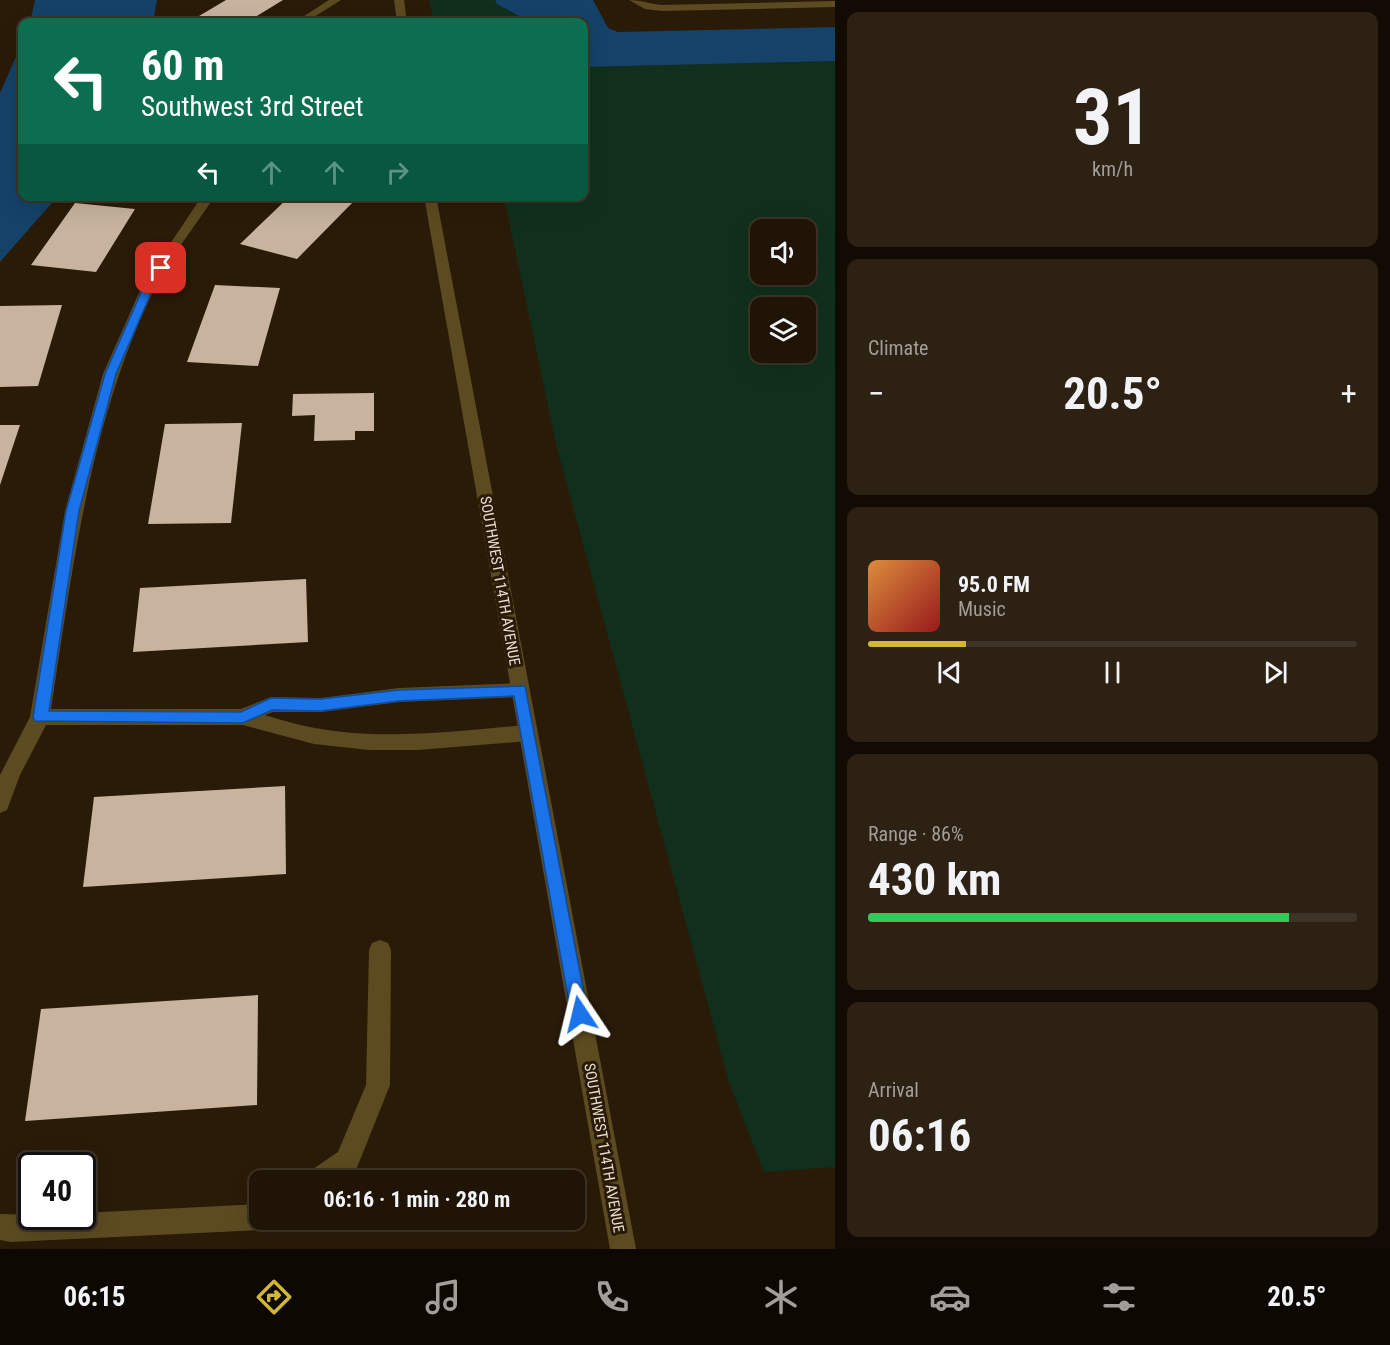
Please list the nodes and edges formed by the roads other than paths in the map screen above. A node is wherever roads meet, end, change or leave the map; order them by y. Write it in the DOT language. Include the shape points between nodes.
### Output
graph roads {
  1 [pos="336,0"];
  2 [pos="399,0"];
  3 [pos="634,0"];
  4 [pos="835,4"];
  5 [pos="307,18"];
  6 [pos="401,18"];
  7 [pos="207,201"];
  8 [pos="431,201"];
  9 [pos="520,690"];
  10 [pos="40,717"];
  11 [pos="243,717"];
  12 [pos="528,733"];
  13 [pos="0,804"];
  14 [pos="380,950"];
  15 [pos="334,1170"];
  16 [pos="249,1218"];
  17 [pos="0,1227"];
  18 [pos="623,1249"];
  1 -- 5 [label="street"];
  2 -- 6 [label="street"];
  3 -- 4 [label="street" via="662,8"];
  7 -- 10 [label="street" via="149,286 110,374 73,511"];
  8 -- 9 [label="street, SOUTHWEST 114TH AVENUE"];
  9 -- 11 [label="street" via="399,695 321,705 271,704"];
  9 -- 12 [label="street, SOUTHWEST 114TH AVENUE"];
  10 -- 11 [label="street"];
  10 -- 13 [label="street" via="9,775"];
  11 -- 12 [label="street" via="314,736 369,742"];
  12 -- 18 [label="street, SOUTHWEST 114TH AVENUE"];
  14 -- 15 [label="street" via="378,1085 347,1161"];
  16 -- 17 [label="street"];
}
